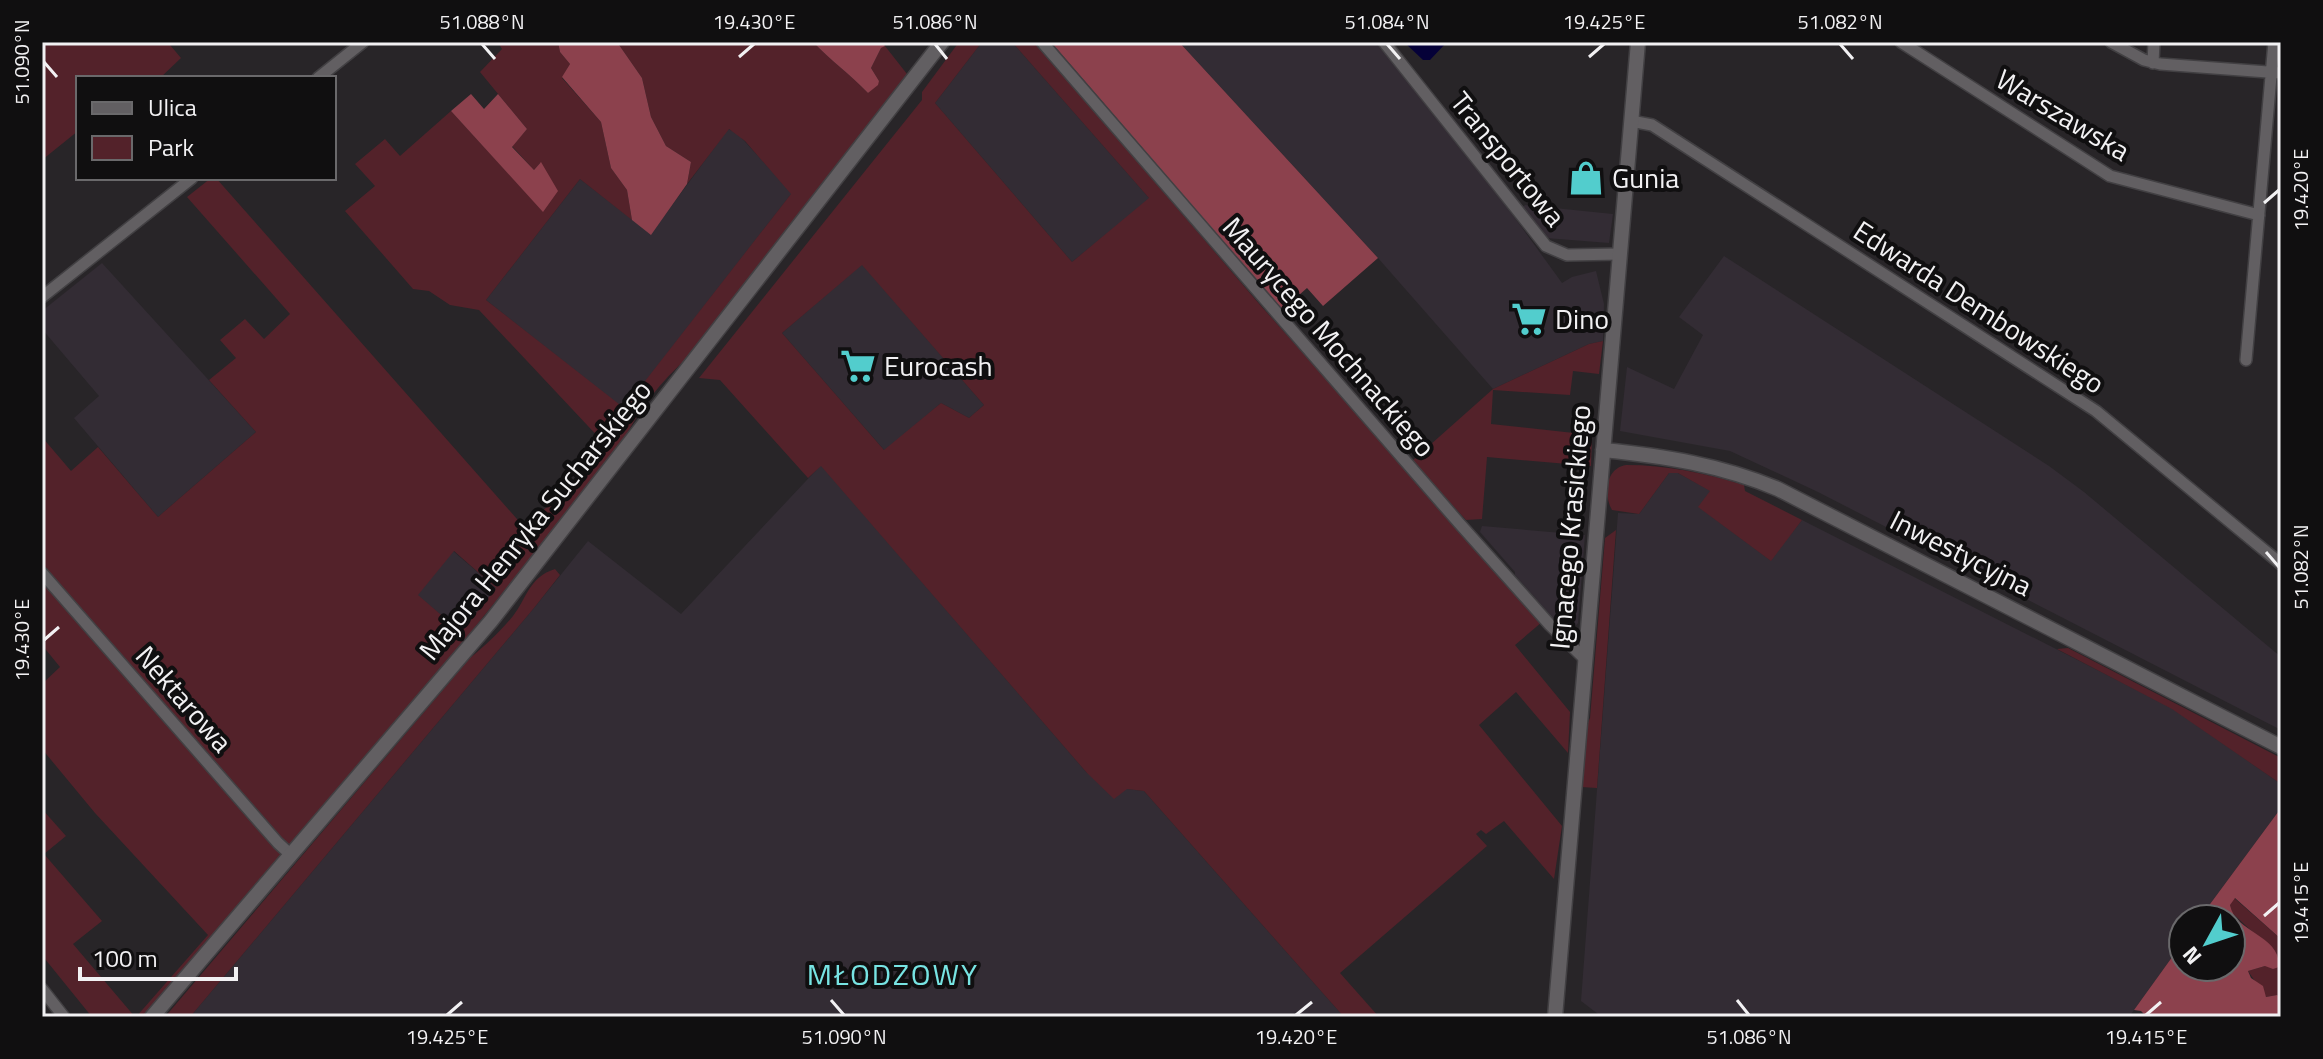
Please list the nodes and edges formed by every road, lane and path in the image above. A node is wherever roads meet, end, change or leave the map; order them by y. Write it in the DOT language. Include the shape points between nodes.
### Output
graph roads {
  1 [pos="363,42"];
  2 [pos="942,42"];
  3 [pos="1042,42"];
  4 [pos="1384,42"];
  5 [pos="1638,42"];
  6 [pos="1901,42"];
  7 [pos="2111,42"];
  8 [pos="2154,42"];
  9 [pos="2274,42"];
  10 [pos="2153,63"];
  11 [pos="2276,73"];
  12 [pos="320,76"];
  13 [pos="1631,121"];
  14 [pos="189,180"];
  15 [pos="2259,215"];
  16 [pos="1620,254"];
  17 [pos="42,297"];
  18 [pos="2246,360"];
  19 [pos="1603,450"];
  20 [pos="2281,564"];
  21 [pos="42,573"];
  22 [pos="1585,659"];
  23 [pos="2281,747"];
  24 [pos="291,855"];
  25 [pos="42,989"];
  26 [pos="64,1017"];
  27 [pos="152,1017"];
  28 [pos="1555,1017"];
  1 -- 12 [label="street"];
  2 -- 24 [label="street, Majora Henryka Sucharskiego" via="544,556"];
  3 -- 22 [label="street, Maurycego Mochnackiego" via="1459,523"];
  4 -- 16 [label="street, Transportowa" via="1546,246 1567,255"];
  5 -- 13 [label="street, Ignacego Krasickiego"];
  6 -- 15 [label="street, Warszawska" via="2110,176"];
  7 -- 10 [label="street"];
  8 -- 10 [label="street"];
  9 -- 11 [label="street"];
  10 -- 11 [label="street"];
  11 -- 15 [label="street"];
  13 -- 16 [label="street, Ignacego Krasickiego"];
  13 -- 20 [label="street, Edwarda Dembowskiego" via="1652,125 2096,411"];
  14 -- 17 [label="street"];
  15 -- 18 [label="street"];
  16 -- 19 [label="street, Ignacego Krasickiego"];
  19 -- 22 [label="street, Ignacego Krasickiego"];
  19 -- 23 [label="street, Inwestycyjna" via="1725,469 1778,489"];
  21 -- 24 [label="street, Nektarowa"];
  22 -- 28 [label="street, Ignacego Krasickiego"];
  24 -- 27 [label="street, Majora Henryka Sucharskiego"];
  25 -- 26 [label="street"];
}
